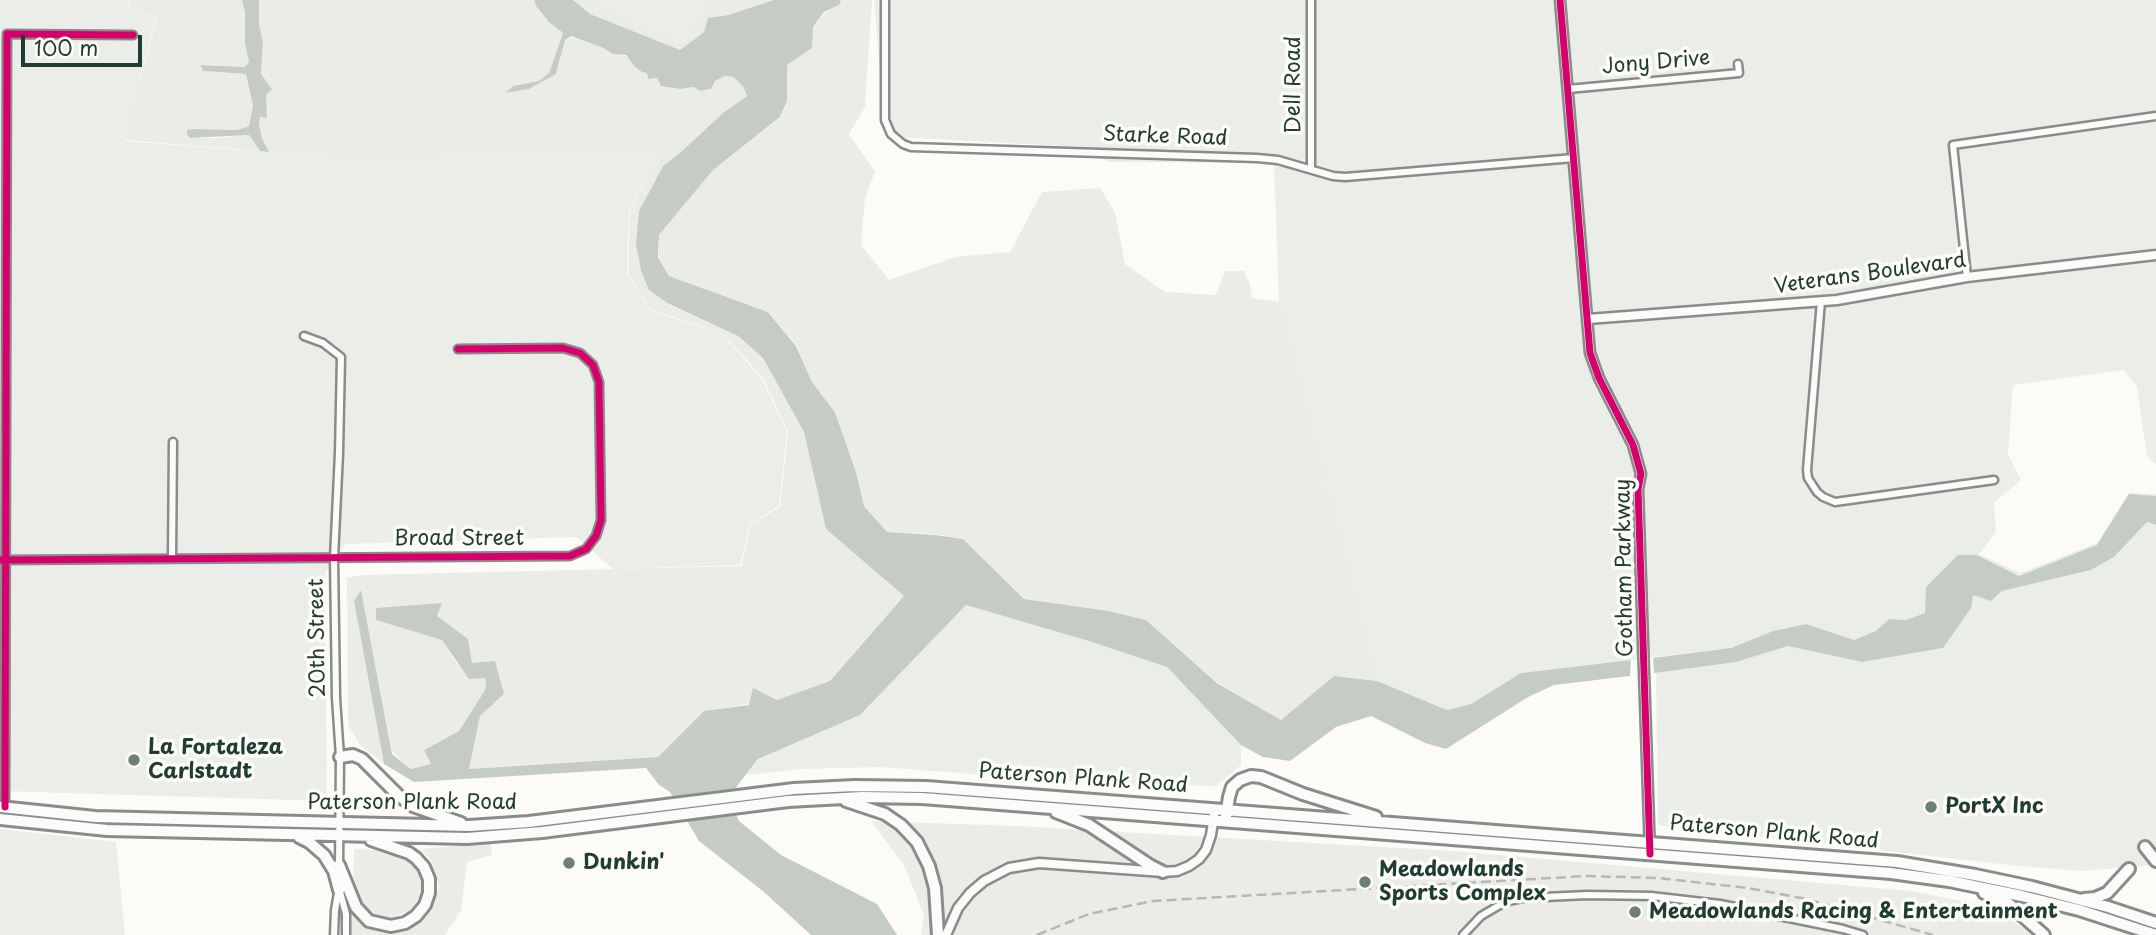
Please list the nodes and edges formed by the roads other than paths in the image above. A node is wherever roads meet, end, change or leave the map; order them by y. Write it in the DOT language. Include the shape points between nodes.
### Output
graph roads {
  1 [pos="885,0"];
  2 [pos="1311,0"];
  3 [pos="1560,0"];
  4 [pos="133,35"];
  5 [pos="1738,64"];
  6 [pos="1568,89"];
  7 [pos="2156,116"];
  8 [pos="1574,158"];
  9 [pos="1311,169"];
  10 [pos="2156,255"];
  11 [pos="1967,277"];
  12 [pos="1821,301"];
  13 [pos="1588,318"];
  14 [pos="304,336"];
  15 [pos="458,349"];
  16 [pos="173,442"];
  17 [pos="1994,480"];
  18 [pos="172,558"];
  19 [pos="334,558"];
  20 [pos="2,560"];
  21 [pos="340,757"];
  22 [pos="833,798"];
  23 [pos="740,801"];
  24 [pos="2,807"];
  25 [pos="1040,807"];
  26 [pos="671,810"];
  27 [pos="1214,814"];
  28 [pos="1226,816"];
  29 [pos="0,819"];
  30 [pos="1392,822"];
  31 [pos="469,826"];
  32 [pos="340,830"];
  33 [pos="293,834"];
  34 [pos="362,836"];
  35 [pos="2146,847"];
  36 [pos="1650,848"];
  37 [pos="2156,861"];
  38 [pos="339,866"];
  39 [pos="2129,869"];
  40 [pos="1163,872"];
  41 [pos="1964,884"];
  42 [pos="339,890"];
  43 [pos="2082,900"];
  44 [pos="2116,915"];
  45 [pos="2156,923"];
  46 [pos="2156,934"];
  47 [pos="334,935"];
  48 [pos="346,935"];
  49 [pos="938,935"];
  50 [pos="946,935"];
  51 [pos="1463,935"];
  52 [pos="1863,935"];
  53 [pos="2044,935"];
  54 [pos="2112,935"];
  1 -- 9 [label="street, Starke Road" via="885,120 891,134 903,144 914,148 1257,158"];
  2 -- 9 [label="street, Dell Road"];
  3 -- 6 [label="street, Gotham Parkway"];
  4 -- 20 [label="street" via="7,34"];
  5 -- 6 [label="street, Jony Drive" via="1739,73"];
  6 -- 8 [label="street, Gotham Parkway"];
  7 -- 11 [label="street" via="1953,145"];
  8 -- 9 [label="street, Starke Road" via="1345,177"];
  8 -- 13 [label="street, Gotham Parkway"];
  10 -- 11 [label="street, Veterans Boulevard"];
  11 -- 12 [label="street, Veterans Boulevard"];
  12 -- 13 [label="street, Veterans Boulevard"];
  12 -- 17 [label="street" via="1807,470 1816,492 1835,502"];
  13 -- 36 [label="street, Gotham Parkway" via="1593,365 1633,446 1641,474"];
  14 -- 19 [label="street, 20th Street" via="341,356"];
  15 -- 19 [label="street, Broad Street" via="563,348 580,353 593,365 599,382 601,520 596,537 586,549 570,556"];
  16 -- 18 [label="street"];
  18 -- 19 [label="street, Broad Street"];
  18 -- 20 [label="street, Broad Street"];
  19 -- 21 [label="street, 20th Street"];
  20 -- 24 [label="street"];
  21 -- 31 [label="main road" via="349,754 362,759 413,806"];
  21 -- 32 [label="street, 20th Street"];
  22 -- 23 [label="main road, Paterson Plank Road"];
  22 -- 25 [label="main road, Paterson Plank Road" via="922,798"];
  22 -- 49 [label="main road" via="880,811 912,836 932,876"];
  23 -- 26 [label="main road, Paterson Plank Road"];
  23 -- 27 [label="main road, Paterson Plank Road" via="807,788 899,786"];
  24 -- 32 [label="main road, Paterson Plank Road" via="95,817"];
  25 -- 27 [label="main road, Paterson Plank Road"];
  25 -- 40 [label="main road" via="1084,822"];
  26 -- 31 [label="main road, Paterson Plank Road"];
  26 -- 34 [label="main road, Paterson Plank Road" via="503,836"];
  27 -- 28 [label="main road, Paterson Plank Road"];
  27 -- 40 [label="street" via="1208,845 1199,859 1183,869"];
  28 -- 30 [label="main road, Paterson Plank Road"];
  28 -- 30 [label="main road" via="1236,783 1256,776"];
  28 -- 36 [label="main road, Paterson Plank Road"];
  29 -- 33 [label="main road, Paterson Plank Road" via="107,830"];
  30 -- 36 [label="main road, Paterson Plank Road"];
  31 -- 32 [label="main road, Paterson Plank Road"];
  32 -- 33 [label="main road, Paterson Plank Road"];
  32 -- 34 [label="main road, Paterson Plank Road"];
  32 -- 38 [label="street, 20th Street"];
  33 -- 42 [label="main road" via="324,855"];
  34 -- 38 [label="main road" via="420,861 429,886 421,911 398,925 369,921 356,906"];
  35 -- 37 [label="main road"];
  36 -- 41 [label="main road, Paterson Plank Road"];
  36 -- 43 [label="main road, Paterson Plank Road" via="1906,864 1995,878"];
  38 -- 42 [label="street, 20th Street"];
  39 -- 43 [label="main road" via="2107,893"];
  40 -- 50 [label="street" via="1040,863 1009,868 970,893"];
  41 -- 44 [label="main road, Paterson Plank Road"];
  41 -- 53 [label="main road" via="2009,904"];
  42 -- 47 [label="street"];
  42 -- 48 [label="street"];
  43 -- 44 [label="main road, Paterson Plank Road"];
  44 -- 45 [label="main road, Paterson Plank Road"];
  44 -- 46 [label="main road"];
  44 -- 54 [label="main road"];
  51 -- 52 [label="street" via="1481,916 1505,902 1587,895 1720,904"];
}
